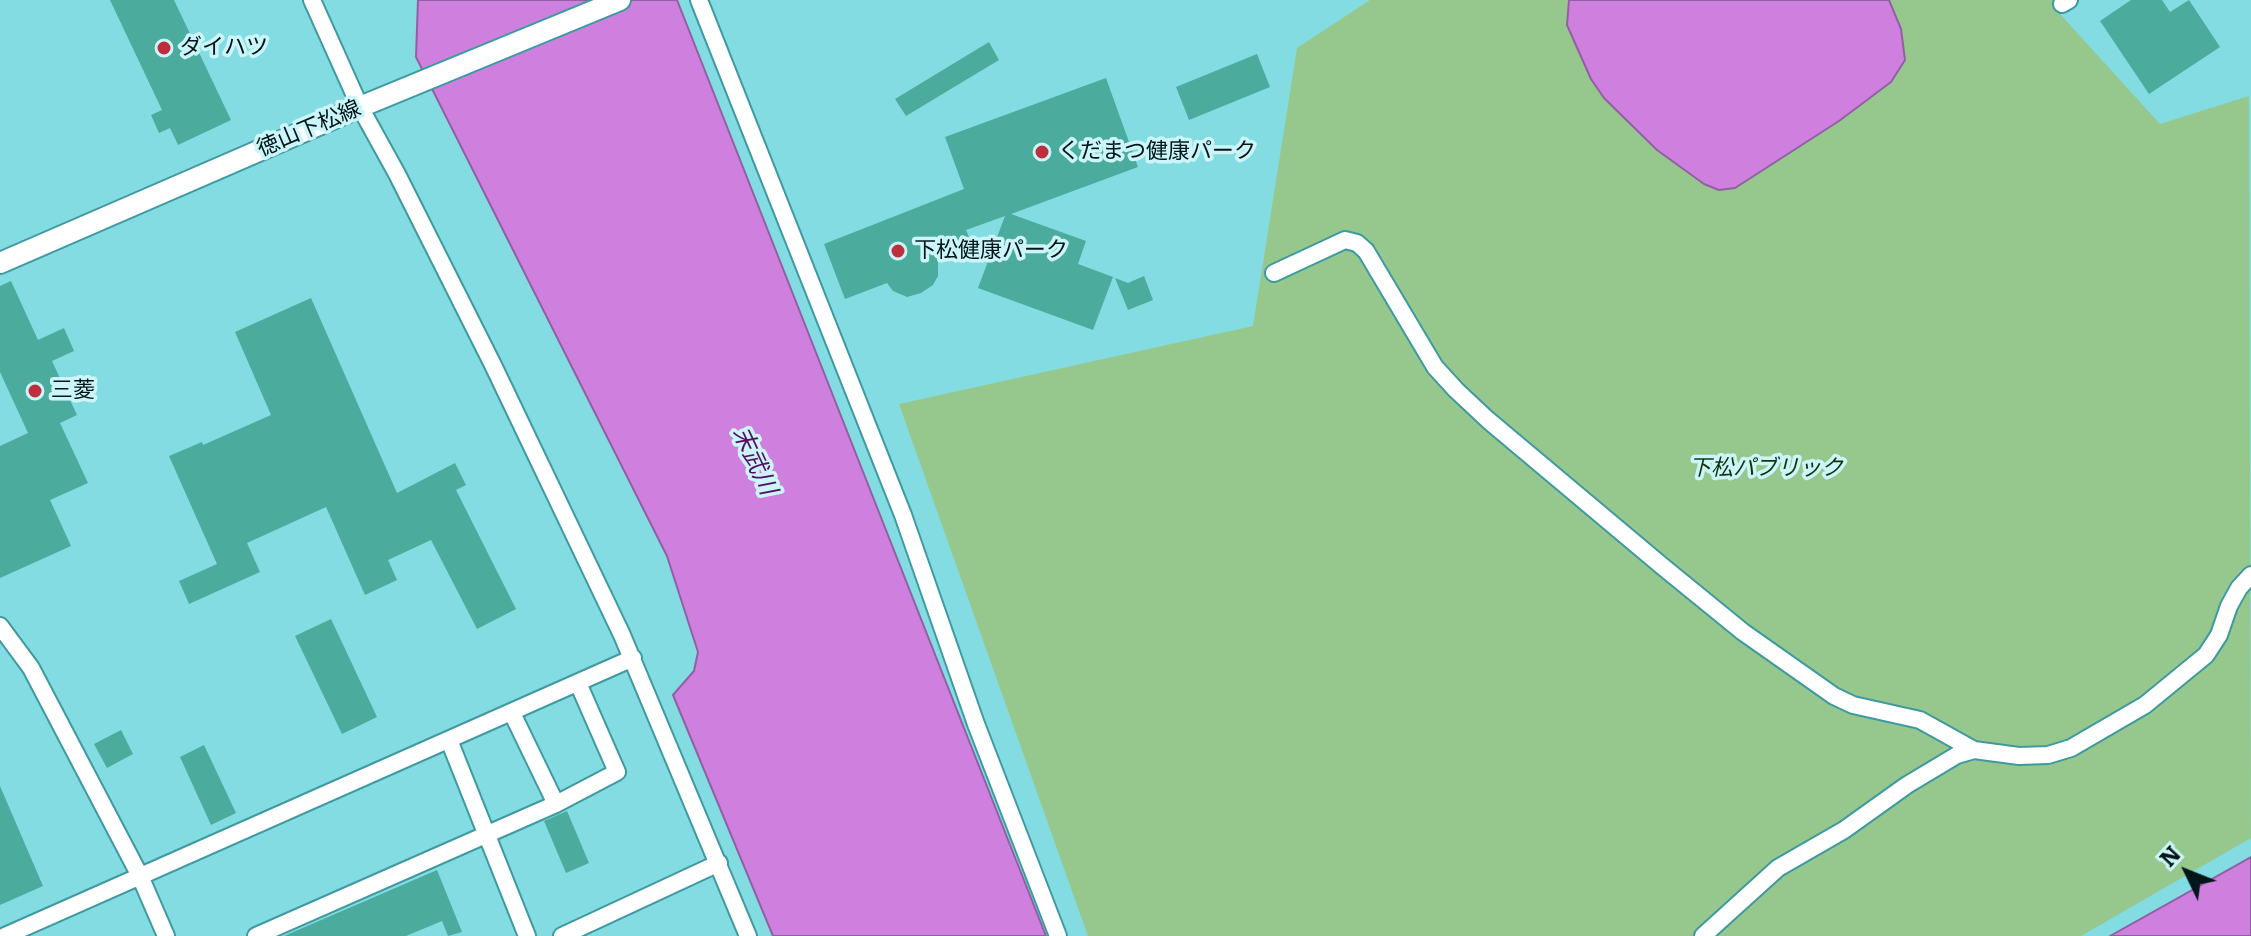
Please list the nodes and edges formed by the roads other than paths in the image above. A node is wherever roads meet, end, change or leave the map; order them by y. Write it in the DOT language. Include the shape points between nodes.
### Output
graph roads {
  1 [pos="312,0"];
  2 [pos="620,0"];
  3 [pos="699,0"];
  4 [pos="360,107"];
  5 [pos="0,263"];
  6 [pos="1274,273"];
  7 [pos="2251,575"];
  8 [pos="0,626"];
  9 [pos="633,658"];
  10 [pos="578,683"];
  11 [pos="512,713"];
  12 [pos="449,740"];
  13 [pos="1974,750"];
  14 [pos="556,804"];
  15 [pos="486,834"];
  16 [pos="719,863"];
  17 [pos="140,876"];
  18 [pos="5,936"];
  19 [pos="166,936"];
  20 [pos="256,936"];
  21 [pos="527,936"];
  22 [pos="562,936"];
  23 [pos="748,936"];
  24 [pos="1058,936"];
  25 [pos="1703,936"];
  1 -- 4 [label="street"];
  2 -- 4 [label="main road, 徳山下松線"];
  3 -- 24 [label="street" via="897,502"];
  4 -- 5 [label="main road, 徳山下松線"];
  4 -- 9 [label="street" via="493,365"];
  6 -- 13 [label="street" via="1345,240 1357,243 1446,379 1662,566 1834,696 1920,720"];
  7 -- 13 [label="street" via="2239,588 2206,655 2145,705 2071,748 2048,755"];
  8 -- 17 [label="street" via="31,668"];
  9 -- 10 [label="street"];
  9 -- 16 [label="street"];
  10 -- 11 [label="street"];
  10 -- 14 [label="street" via="617,772"];
  11 -- 12 [label="street"];
  11 -- 14 [label="street"];
  12 -- 15 [label="street"];
  12 -- 17 [label="street"];
  13 -- 25 [label="street" via="1907,785 1778,868"];
  14 -- 15 [label="street"];
  15 -- 20 [label="street"];
  15 -- 21 [label="street"];
  16 -- 22 [label="street"];
  16 -- 23 [label="street"];
  17 -- 18 [label="street"];
  17 -- 19 [label="street"];
}
